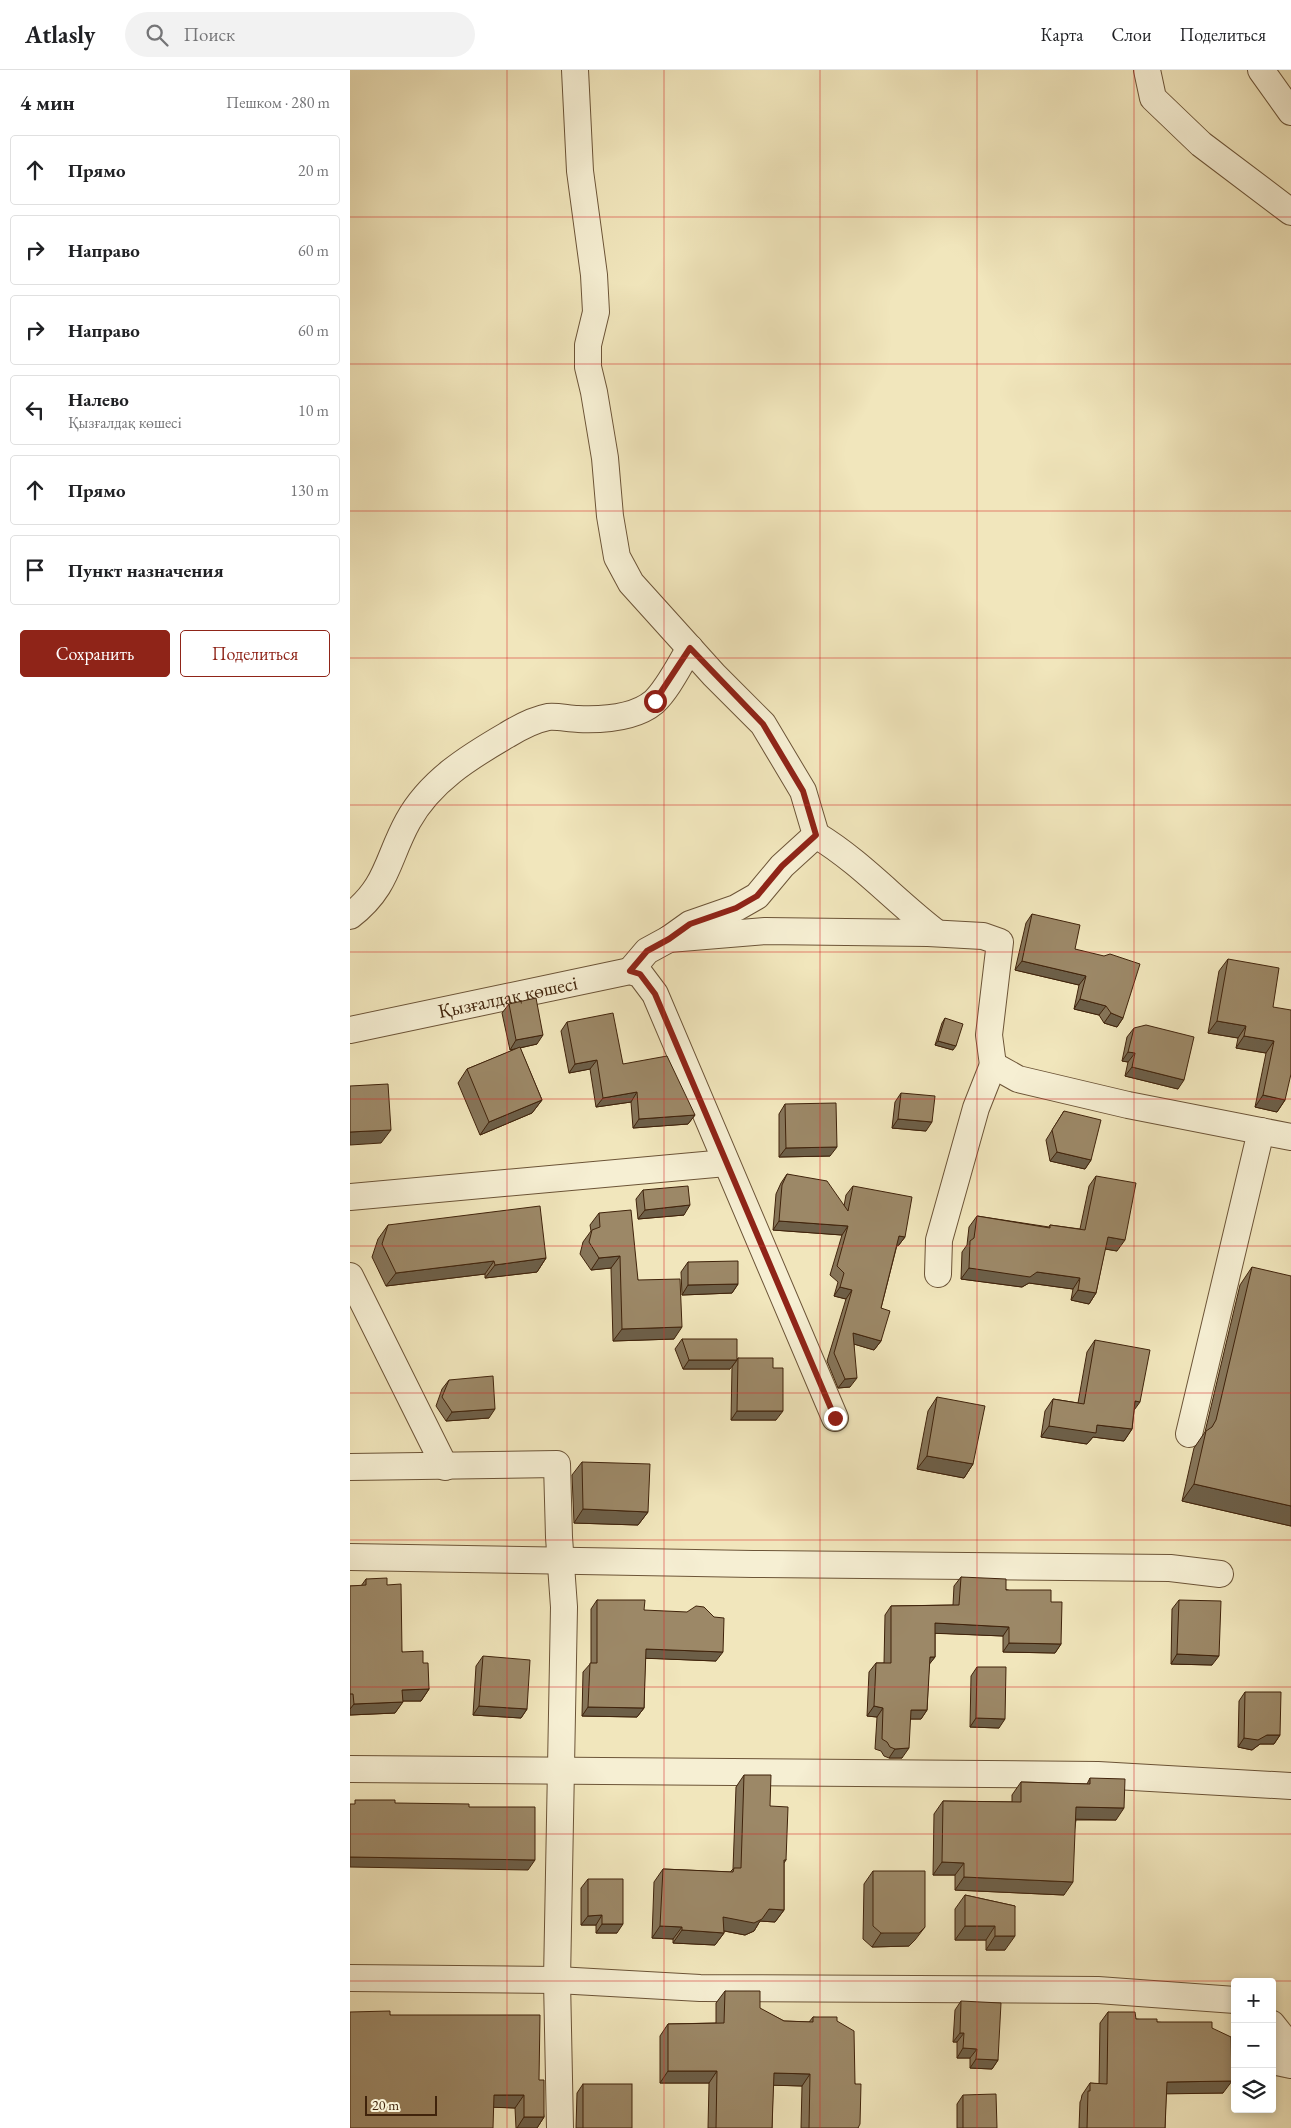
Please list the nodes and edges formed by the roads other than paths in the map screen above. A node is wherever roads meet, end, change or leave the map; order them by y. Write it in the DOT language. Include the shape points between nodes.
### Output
graph roads {
  1 [pos="575,70"];
  2 [pos="1147,70"];
  3 [pos="1261,70"];
  4 [pos="1291,112"];
  5 [pos="1291,212"];
  6 [pos="690,648"];
  7 [pos="816,835"];
  8 [pos="350,916"];
  9 [pos="937,933"];
  10 [pos="669,939"];
  11 [pos="630,971"];
  12 [pos="350,1030"];
  13 [pos="993,1065"];
  14 [pos="1261,1131"];
  15 [pos="1291,1137"];
  16 [pos="726,1163"];
  17 [pos="350,1197"];
  18 [pos="938,1274"];
  19 [pos="350,1276"];
  20 [pos="835,1418"];
  21 [pos="1189,1434"];
  22 [pos="445,1466"];
  23 [pos="350,1467"];
  24 [pos="350,1557"];
  25 [pos="562,1559"];
  26 [pos="1220,1574"];
  27 [pos="350,1769"];
  28 [pos="561,1770"];
  29 [pos="1291,1786"];
  30 [pos="350,1978"];
  31 [pos="557,1980"];
  32 [pos="1231,2000"];
  33 [pos="1276,2014"];
  34 [pos="1291,2018"];
  35 [pos="1276,2029"];
  36 [pos="1291,2048"];
  37 [pos="1276,2063"];
  38 [pos="1291,2065"];
  39 [pos="560,2128"];
  1 -- 6 [label="street" via="580,172 596,312 588,345 588,367 605,458 617,557 631,582"];
  2 -- 5 [label="street" via="1153,98 1201,144"];
  3 -- 4 [label="street"];
  6 -- 7 [label="street" via="763,724 803,791"];
  6 -- 8 [label="street" via="655,701 640,712 580,719 550,717 530,722 446,774 423,798 408,821 384,878 367,902"];
  7 -- 9 [label="street" via="837,847"];
  7 -- 10 [label="street" via="782,866 757,896 736,908 690,924"];
  9 -- 10 [label="street" via="765,931"];
  9 -- 13 [label="street" via="983,936 1000,942 989,1035"];
  10 -- 11 [label="street" via="647,951"];
  11 -- 12 [label="street, Қызғалдақ көшесі"];
  11 -- 16 [label="street" via="640,974 655,994"];
  13 -- 14 [label="street" via="1018,1079"];
  13 -- 18 [label="street" via="976,1108 939,1240"];
  14 -- 15 [label="street"];
  14 -- 21 [label="street"];
  16 -- 17 [label="street"];
  16 -- 20 [label="street"];
  19 -- 22 [label="street"];
  22 -- 23 [label="street"];
  22 -- 25 [label="street" via="557,1464 558,1537"];
  24 -- 25 [label="street"];
  25 -- 26 [label="street" via="1170,1568"];
  25 -- 28 [label="street"];
  27 -- 28 [label="street"];
  28 -- 29 [label="street" via="1098,1775"];
  28 -- 31 [label="street"];
  30 -- 31 [label="street"];
  31 -- 32 [label="street" via="700,1988 1098,1990"];
  31 -- 39 [label="street"];
  33 -- 34 [label="street"];
  35 -- 36 [label="street"];
  37 -- 38 [label="street"];
}
